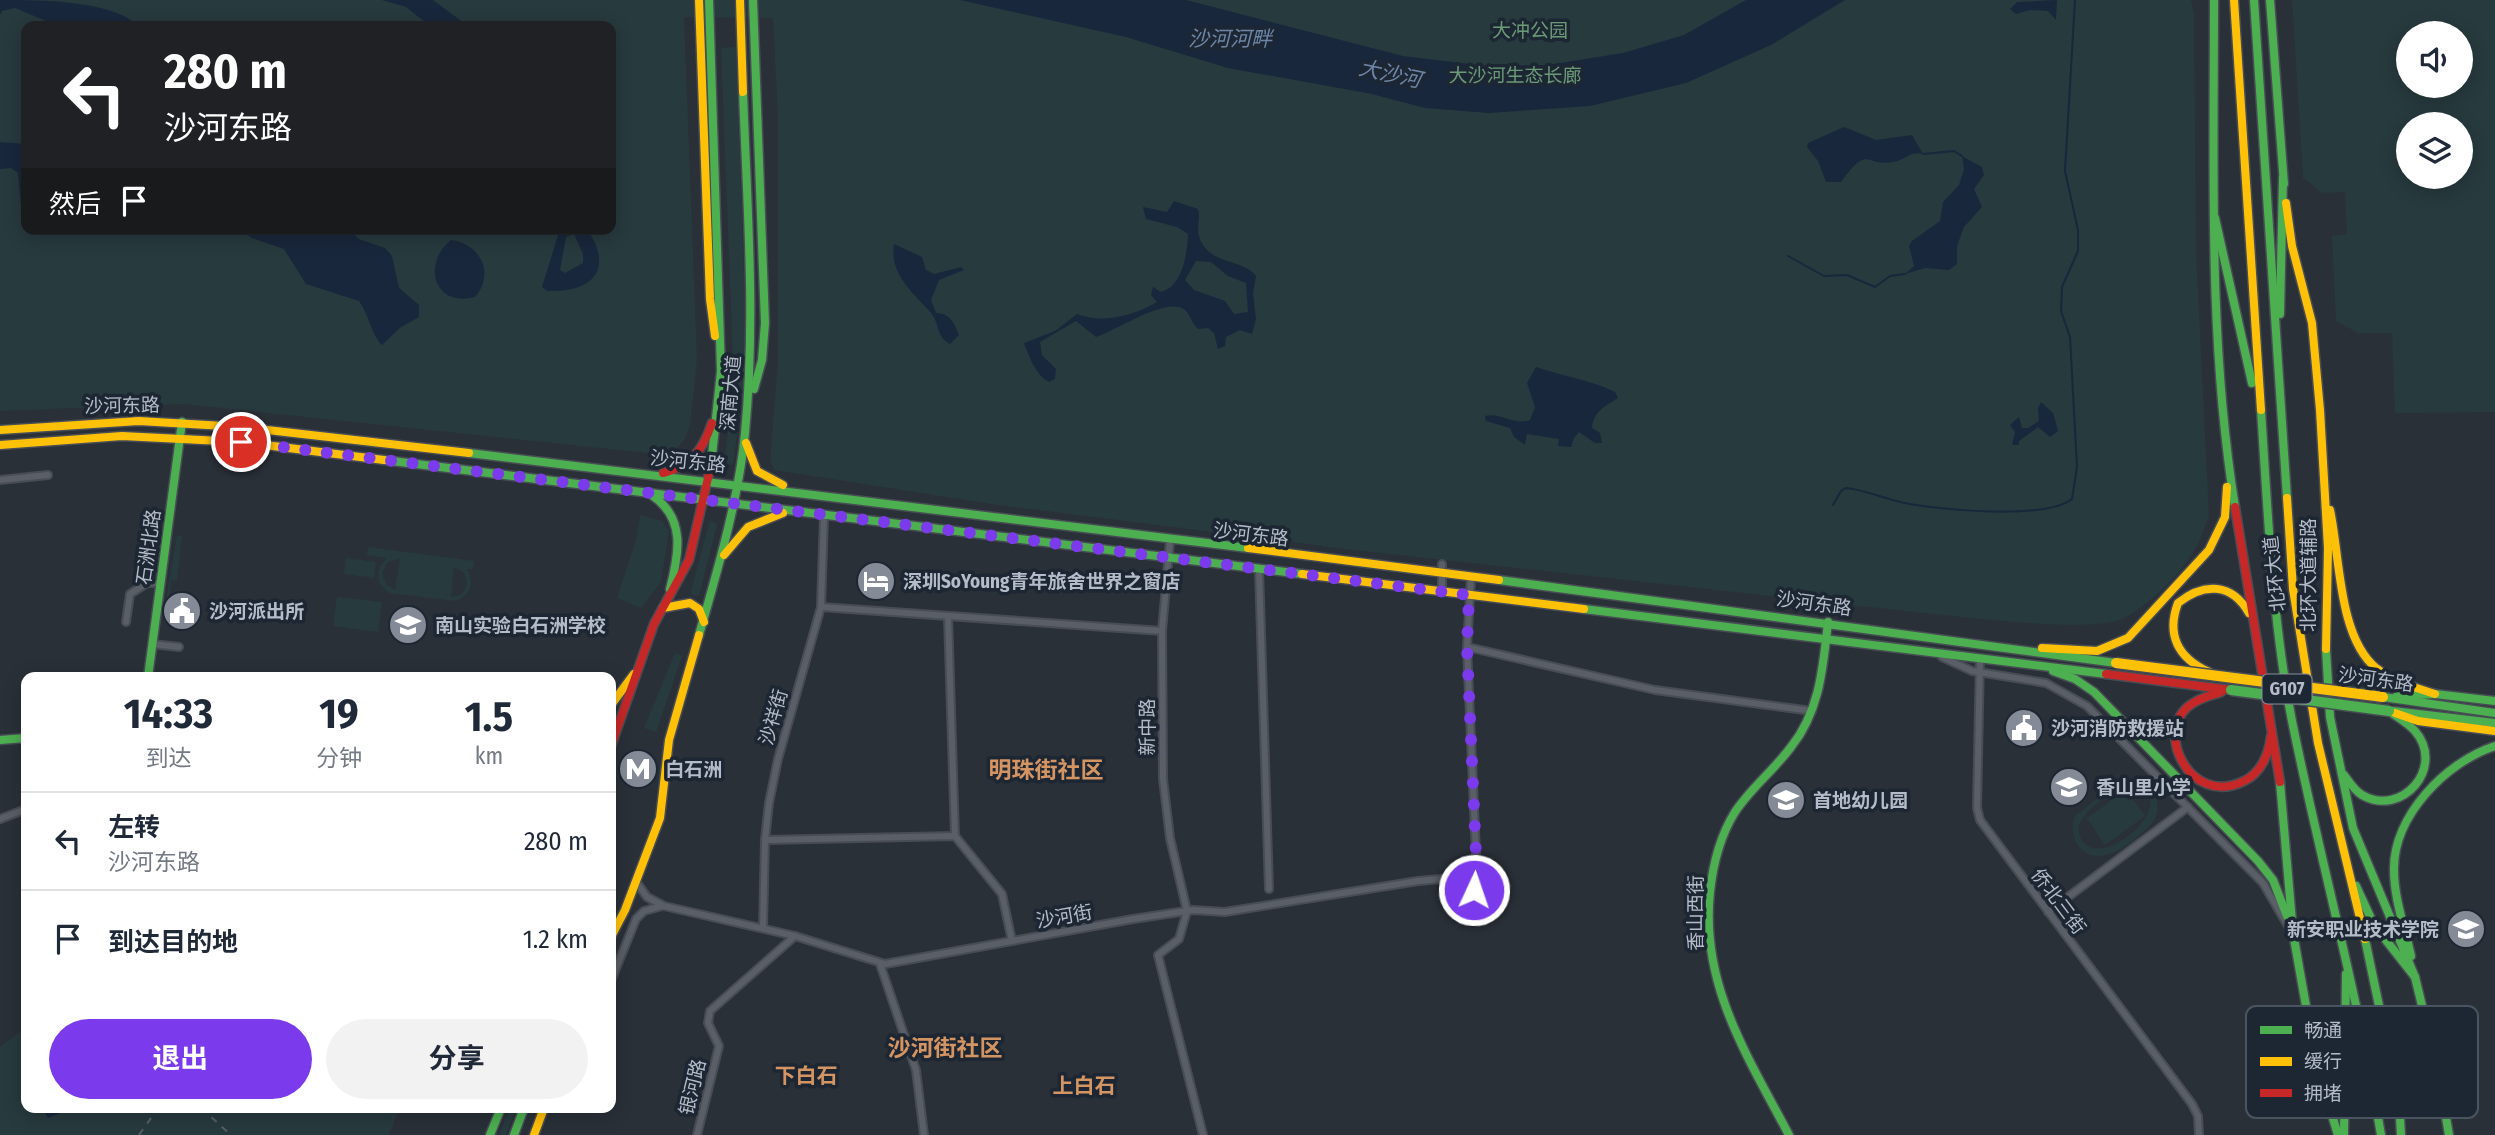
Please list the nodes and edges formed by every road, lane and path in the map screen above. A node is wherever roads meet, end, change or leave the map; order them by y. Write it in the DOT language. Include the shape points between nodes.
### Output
graph roads {
  1 [pos="709,0"];
  2 [pos="740,0"];
  3 [pos="2212,0"];
  4 [pos="2234,0"];
  5 [pos="2254,0"];
  6 [pos="2272,0"];
  7 [pos="699,3"];
  8 [pos="753,4"];
  9 [pos="2283,178"];
  10 [pos="2215,218"];
  11 [pos="721,371"];
  12 [pos="2278,387"];
  13 [pos="719,399"];
  14 [pos="749,403"];
  15 [pos="182,422"];
  16 [pos="0,430"];
  17 [pos="2260,433"];
  18 [pos="745,436"];
  19 [pos="181,437"];
  20 [pos="0,445"];
  21 [pos="2227,455"];
  22 [pos="644,474"];
  23 [pos="48,475"];
  24 [pos="0,480"];
  25 [pos="709,481"];
  26 [pos="736,484"];
  27 [pos="804,492"];
  28 [pos="646,493"];
  29 [pos="2324,495"];
  30 [pos="705,501"];
  31 [pos="732,504"];
  32 [pos="797,512"];
  33 [pos="824,516"];
  34 [pos="1170,541"];
  35 [pos="1169,558"];
  36 [pos="720,562"];
  37 [pos="1259,569"];
  38 [pos="1442,569"];
  39 [pos="1471,578"];
  40 [pos="160,583"];
  41 [pos="1442,592"];
  42 [pos="1469,595"];
  43 [pos="667,599"];
  44 [pos="821,607"];
  45 [pos="661,609"];
  46 [pos="948,616"];
  47 [pos="126,622"];
  48 [pos="1828,622"];
  49 [pos="705,623"];
  50 [pos="1161,631"];
  51 [pos="2257,634"];
  52 [pos="1826,639"];
  53 [pos="152,644"];
  54 [pos="179,647"];
  55 [pos="1467,647"];
  56 [pos="2015,648"];
  57 [pos="1934,652"];
  58 [pos="1980,658"];
  59 [pos="2025,664"];
  60 [pos="2115,669"];
  61 [pos="149,672"];
  62 [pos="636,672"];
  63 [pos="1980,672"];
  64 [pos="2222,677"];
  65 [pos="2231,690"];
  66 [pos="2435,694"];
  67 [pos="2383,696"];
  68 [pos="616,698"];
  69 [pos="2495,701"];
  70 [pos="1812,711"];
  71 [pos="2389,711"];
  72 [pos="2495,713"];
  73 [pos="2495,723"];
  74 [pos="2272,725"];
  75 [pos="2495,731"];
  76 [pos="616,734"];
  77 [pos="21,738"];
  78 [pos="0,740"];
  79 [pos="2495,746"];
  80 [pos="2337,758"];
  81 [pos="2188,807"];
  82 [pos="21,811"];
  83 [pos="0,819"];
  84 [pos="955,836"];
  85 [pos="2338,836"];
  86 [pos="765,840"];
  87 [pos="637,883"];
  88 [pos="1269,889"];
  89 [pos="664,906"];
  90 [pos="1187,911"];
  91 [pos="2048,912"];
  92 [pos="616,927"];
  93 [pos="763,928"];
  94 [pos="2293,933"];
  95 [pos="795,936"];
  96 [pos="2343,940"];
  97 [pos="1012,941"];
  98 [pos="880,964"];
  99 [pos="616,969"];
  100 [pos="2415,977"];
  101 [pos="2306,1006"];
  102 [pos="2346,1006"];
  103 [pos="2356,1006"];
  104 [pos="2380,1006"];
  105 [pos="2422,1006"];
  106 [pos="499,1113"];
  107 [pos="522,1113"];
  108 [pos="542,1113"];
  109 [pos="2333,1118"];
  110 [pos="490,1135"];
  111 [pos="514,1135"];
  112 [pos="534,1135"];
  113 [pos="697,1135"];
  114 [pos="924,1135"];
  115 [pos="1203,1135"];
  116 [pos="1789,1135"];
  117 [pos="2199,1135"];
  118 [pos="2338,1135"];
  1 -- 11 [label="main road, 深南大道"];
  2 -- 14 [label="main road, 深南大道" via="751,247"];
  3 -- 10 [label="main road"];
  4 -- 17 [label="main road, 北环大道 / G107"];
  5 -- 12 [label="main road, 北环大道 / G107"];
  6 -- 9 [label="main road, 北环大道辅路"];
  7 -- 11 [label="main road" via="710,299"];
  8 -- 14 [label="main road" via="765,323 760,370"];
  9 -- 12 [label="main road"];
  9 -- 29 [label="main road, 北环大道辅路" via="2292,246 2312,323"];
  10 -- 17 [label="main road"];
  10 -- 21 [label="main road"];
  11 -- 13 [label="main road, 深南大道"];
  12 -- 85 [label="main road, 北环大道 / G107" via="2286,526 2301,655"];
  13 -- 22 [label="main road" via="706,441 692,462 666,473"];
  13 -- 25 [label="main road, 深南大道"];
  14 -- 18 [label="main road, 深南大道"];
  15 -- 16 [label="main road, 沙河东路" via="107,421"];
  15 -- 19 [label="main road, 石洲北路"];
  15 -- 22 [label="main road, 沙河东路"];
  17 -- 96 [label="main road, 北环大道 / G107" via="2273,587 2292,719"];
  18 -- 26 [label="main road, 深南大道"];
  18 -- 27 [label="main road" via="749,457 761,476"];
  19 -- 20 [label="main road, 沙河东路" via="101,436"];
  19 -- 28 [label="main road, 沙河东路"];
  19 -- 40 [label="main road, 石洲北路"];
  21 -- 51 [label="main road"];
  21 -- 56 [label="main road" via="2227,500 2219,534 2201,562 2128,638 2097,651"];
  22 -- 25 [label="main road, 沙河东路"];
  23 -- 24 [label="street"];
  25 -- 26 [label="main road, 沙河东路"];
  25 -- 30 [label="main road, 深南大道"];
  26 -- 27 [label="main road, 沙河东路"];
  26 -- 31 [label="main road, 深南大道"];
  27 -- 34 [label="main road, 沙河东路"];
  28 -- 30 [label="main road, 沙河东路"];
  28 -- 43 [label="main road" via="665,505 678,530 679,552"];
  29 -- 66 [label="main road" via="2352,635 2365,659 2398,683"];
  29 -- 80 [label="main road, 北环大道辅路" via="2328,548 2325,673"];
  30 -- 31 [label="main road, 沙河东路"];
  30 -- 43 [label="main road, 深南大道" via="689,560"];
  31 -- 32 [label="main road, 沙河东路"];
  31 -- 36 [label="main road, 深南大道"];
  32 -- 33 [label="main road, 沙河东路"];
  32 -- 36 [label="main road" via="752,523"];
  33 -- 35 [label="main road, 沙河东路"];
  33 -- 44 [label="street, 沙祥街"];
  34 -- 35 [label="street, 新中路"];
  34 -- 38 [label="main road, 沙河东路"];
  35 -- 37 [label="main road, 沙河东路"];
  35 -- 50 [label="street, 新中路"];
  36 -- 49 [label="main road, 深南大道"];
  37 -- 41 [label="main road, 沙河东路"];
  37 -- 88 [label="street"];
  38 -- 39 [label="main road, 沙河东路"];
  38 -- 41 [label="street"];
  39 -- 42 [label="street"];
  39 -- 48 [label="main road, 沙河东路"];
  40 -- 47 [label="street" via="147,583 130,594"];
  40 -- 53 [label="main road, 石洲北路"];
  41 -- 42 [label="main road, 沙河东路"];
  42 -- 52 [label="main road, 沙河东路"];
  42 -- 55 [label="street"];
  43 -- 45 [label="main road, 深南大道"];
  44 -- 46 [label="street"];
  44 -- 86 [label="street, 沙祥街" via="778,760"];
  45 -- 49 [label="main road" via="681,601 693,603 702,610"];
  45 -- 62 [label="main road, 深南大道"];
  46 -- 50 [label="street"];
  46 -- 84 [label="street"];
  48 -- 52 [label="main road, 香山西街"];
  48 -- 56 [label="main road, 沙河东路"];
  49 -- 87 [label="main road, 深南大道" via="672,727 660,818"];
  50 -- 90 [label="street, 新中路" via="1163,779 1170,838"];
  51 -- 64 [label="main road, bridge" via="2241,598 2218,587 2193,590 2178,603 2172,637 2180,655"];
  51 -- 74 [label="main road"];
  52 -- 57 [label="main road, 沙河东路"];
  52 -- 70 [label="main road, 香山西街"];
  53 -- 54 [label="street"];
  53 -- 61 [label="main road, 石洲北路"];
  55 -- 70 [label="street" via="1655,690"];
  55 -- 90 [label="street, 沙河街" via="1474,890 1441,879 1225,912"];
  56 -- 60 [label="main road, 沙河东路"];
  57 -- 58 [label="main road, 沙河东路"];
  57 -- 63 [label="street" via="1958,667"];
  58 -- 59 [label="main road, 沙河东路"];
  58 -- 63 [label="street, 侨北三街"];
  59 -- 60 [label="main road, 沙河东路"];
  59 -- 94 [label="main road" via="2075,678 2094,692 2267,870"];
  60 -- 64 [label="main road, 沙河东路, bridge"];
  60 -- 65 [label="main road, 沙河东路"];
  62 -- 68 [label="main road"];
  62 -- 76 [label="main road, 深南大道"];
  63 -- 81 [label="street" via="2046,683 2076,696"];
  63 -- 91 [label="street, 侨北三街" via="1979,816"];
  64 -- 67 [label="main road, 沙河东路, bridge"];
  65 -- 71 [label="main road, 沙河东路, bridge"];
  65 -- 74 [label="main road" via="2197,699 2176,726 2175,748 2183,767 2199,781 2222,787 2245,781 2268,753"];
  66 -- 67 [label="main road"];
  66 -- 69 [label="main road"];
  67 -- 72 [label="main road, 沙河东路"];
  70 -- 116 [label="main road, 香山西街" via="1801,734 1730,820 1714,858 1709,885 1713,962 1720,996"];
  71 -- 73 [label="main road, 沙河东路"];
  71 -- 75 [label="main road" via="2418,721"];
  71 -- 80 [label="main road" via="2420,735 2427,760 2415,790 2385,802 2365,797 2353,790"];
  74 -- 94 [label="main road" via="2285,815"];
  77 -- 78 [label="main road"];
  79 -- 100 [label="main road" via="2452,769 2407,819 2395,851 2395,890"];
  80 -- 100 [label="main road, 北环大道辅路" via="2353,828"];
  81 -- 91 [label="street"];
  81 -- 94 [label="street" via="2263,883"];
  82 -- 83 [label="street"];
  84 -- 86 [label="street"];
  84 -- 97 [label="street" via="1002,894"];
  85 -- 100 [label="main road" via="2374,925"];
  85 -- 104 [label="main road, 北环大道 / G107"];
  86 -- 93 [label="street, 沙祥街"];
  87 -- 89 [label="street" via="647,897"];
  87 -- 92 [label="main road, 深南大道"];
  89 -- 93 [label="street, 沙河街"];
  89 -- 99 [label="street" via="644,911 636,919"];
  90 -- 97 [label="street, 沙河街"];
  90 -- 115 [label="street" via="1180,939 1158,956"];
  91 -- 117 [label="street, 侨北三街" via="2192,1104"];
  93 -- 95 [label="street, 沙河街"];
  94 -- 101 [label="main road"];
  95 -- 98 [label="street, 沙河街"];
  95 -- 113 [label="street, 银河路" via="710,1011 708,1023 719,1046"];
  96 -- 102 [label="main road"];
  96 -- 103 [label="main road, 北环大道 / G107"];
  97 -- 98 [label="street, 沙河街"];
  98 -- 114 [label="street" via="916,1070"];
  100 -- 105 [label="main road, 北环大道辅路"];
  106 -- 110 [label="main road"];
  107 -- 111 [label="main road"];
  108 -- 112 [label="main road"];
  109 -- 118 [label="main road"];
}
